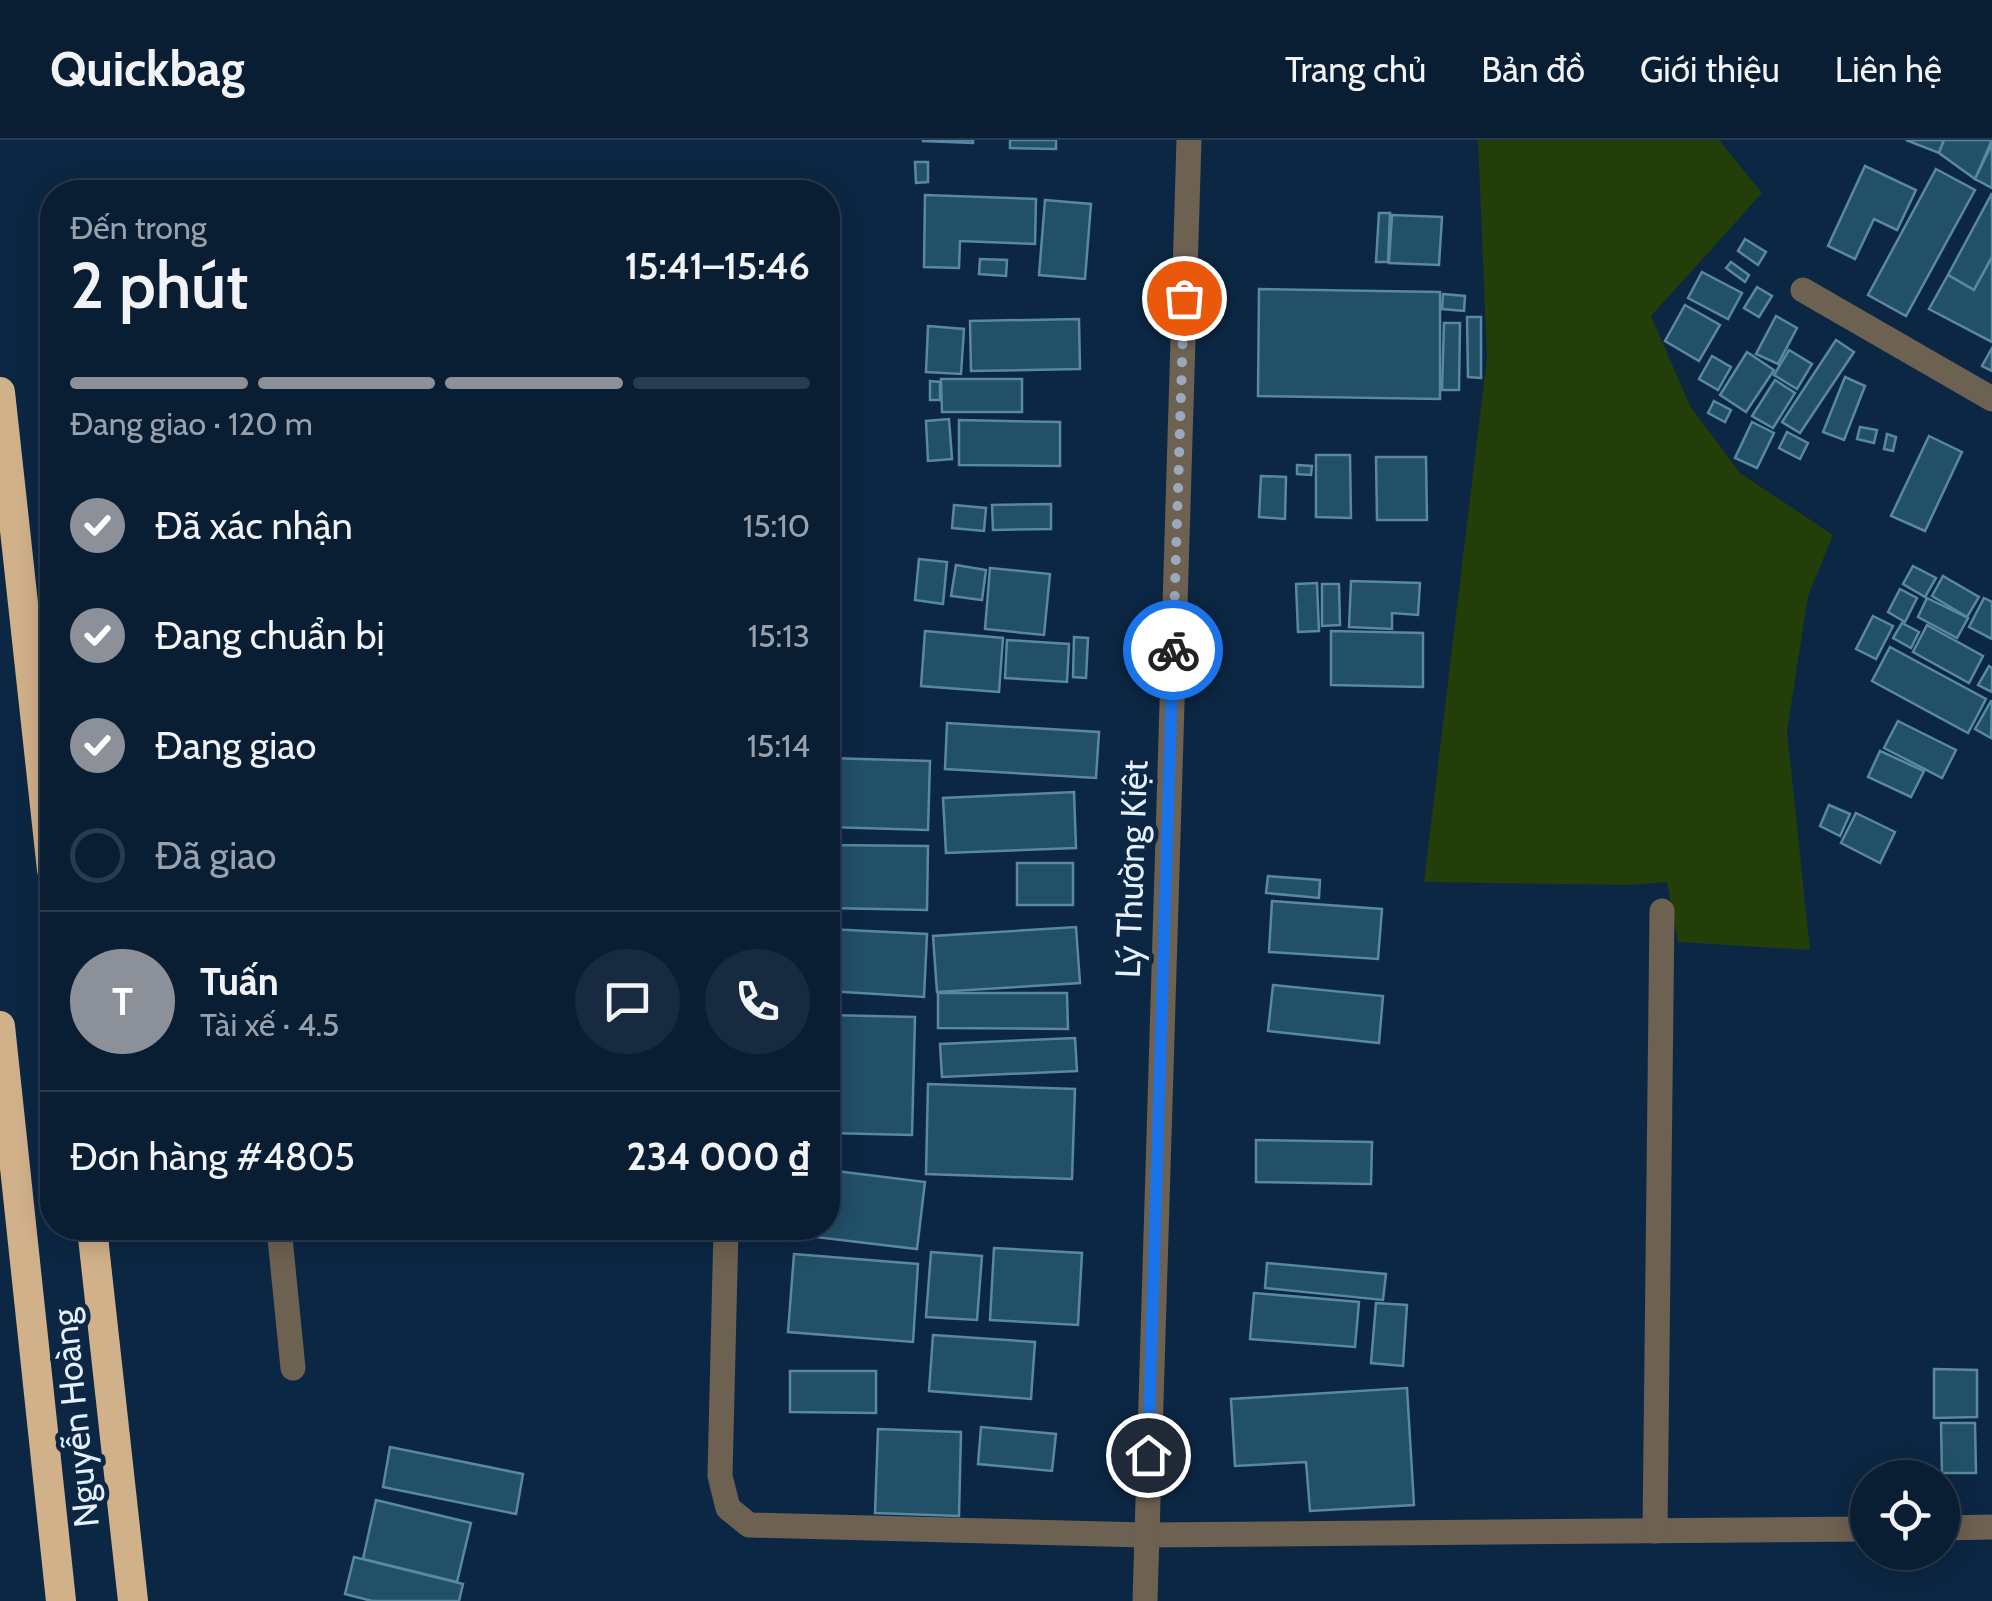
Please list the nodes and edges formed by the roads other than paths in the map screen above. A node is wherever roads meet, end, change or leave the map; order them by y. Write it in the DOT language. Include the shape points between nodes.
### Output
graph roads {
  1 [pos="1189,140"];
  2 [pos="1804,290"];
  3 [pos="0,392"];
  4 [pos="1992,399"];
  5 [pos="40,760"];
  6 [pos="1662,910"];
  7 [pos="0,1026"];
  8 [pos="93,1240"];
  9 [pos="280,1240"];
  10 [pos="726,1240"];
  11 [pos="293,1368"];
  12 [pos="1992,1527"];
  13 [pos="1960,1528"];
  14 [pos="1850,1529"];
  15 [pos="1656,1531"];
  16 [pos="1146,1535"];
  17 [pos="61,1601"];
  18 [pos="133,1601"];
  19 [pos="1146,1601"];
  1 -- 16 [label="street, Lý Thường Kiệt"];
  2 -- 4 [label="street"];
  3 -- 5 [label="highway"];
  6 -- 15 [label="street"];
  7 -- 17 [label="highway, Nguyễn Hoàng"];
  8 -- 18 [label="highway, Nguyễn Hoàng"];
  9 -- 11 [label="street"];
  10 -- 16 [label="street" via="720,1476 728,1508 749,1524"];
  12 -- 13 [label="street"];
  14 -- 15 [label="street"];
  15 -- 16 [label="street"];
  16 -- 19 [label="street, Lý Thường Kiệt"];
}
